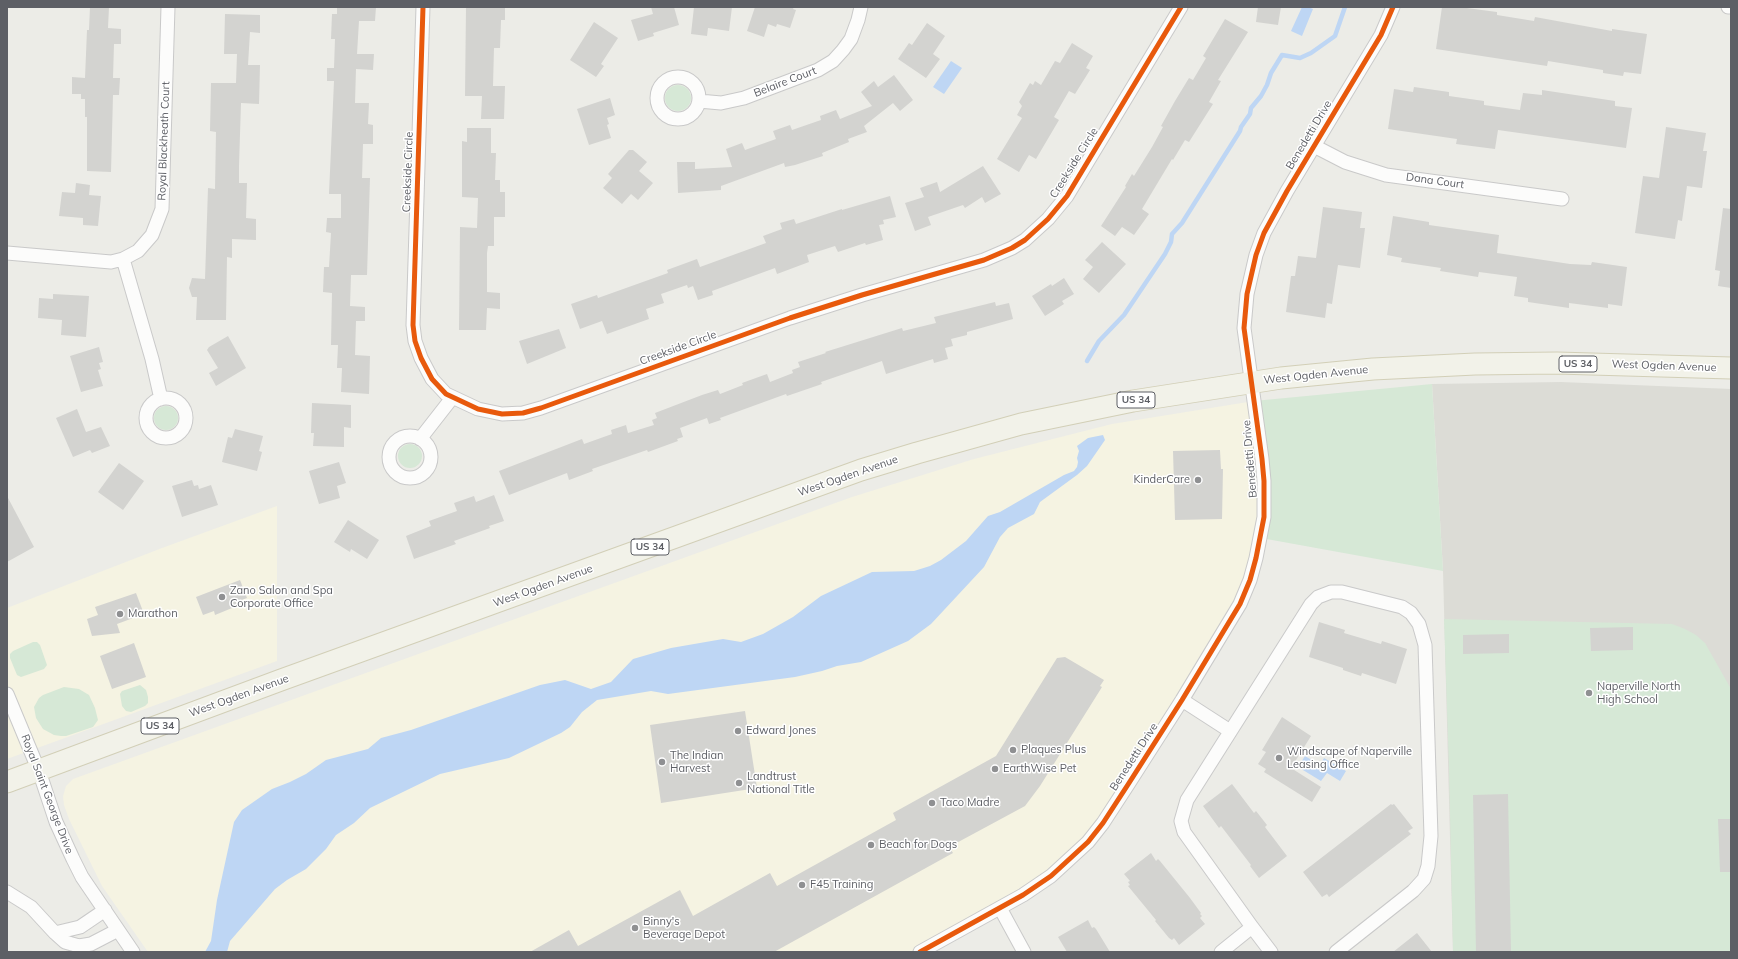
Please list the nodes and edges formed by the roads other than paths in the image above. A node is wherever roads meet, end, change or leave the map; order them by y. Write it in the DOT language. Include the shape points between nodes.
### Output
graph roads {
  1 [pos="168,7"];
  2 [pos="424,7"];
  3 [pos="861,7"];
  4 [pos="1181,7"];
  5 [pos="1393,7"];
  6 [pos="1728,7"];
  7 [pos="1731,8"];
  8 [pos="699,101"];
  9 [pos="1314,146"];
  10 [pos="1562,199"];
  11 [pos="7,253"];
  12 [pos="123,259"];
  13 [pos="1731,368"];
  14 [pos="1251,382"];
  15 [pos="452,398"];
  16 [pos="161,399"];
  17 [pos="420,439"];
  18 [pos="7,694"];
  19 [pos="1182,700"];
  20 [pos="1230,731"];
  21 [pos="39,771"];
  22 [pos="7,782"];
  23 [pos="7,892"];
  24 [pos="1000,908"];
  25 [pos="105,910"];
  26 [pos="1252,927"];
  27 [pos="118,930"];
  28 [pos="55,933"];
  29 [pos="133,952"];
  30 [pos="920,952"];
  31 [pos="1024,952"];
  32 [pos="1221,952"];
  33 [pos="1271,952"];
  34 [pos="1336,952"];
  1 -- 12 [label="street, Royal Blackheath Court" via="162,209 152,235 144,246"];
  2 -- 15 [label="street, Creekside Circle" via="413,325 421,358 432,378"];
  3 -- 8 [label="street, Belaire Court" via="851,39 832,61 818,70 744,98 721,103"];
  4 -- 15 [label="street, Creekside Circle" via="1067,196 1048,219 1012,248 984,260 790,318 523,413 502,414 478,409"];
  5 -- 9 [label="street, Benedetti Drive" via="1381,34"];
  6 -- 7 [label="street"];
  9 -- 10 [label="street, Dana Court" via="1345,162 1386,175"];
  9 -- 14 [label="street, Benedetti Drive" via="1264,233 1256,255 1246,294 1244,318"];
  11 -- 12 [label="street, Royal Blackheath Court" via="96,262"];
  12 -- 16 [label="street"];
  13 -- 14 [label="main road, West Ogden Avenue / US 34" via="1557,363 1475,364 1373,369"];
  14 -- 19 [label="street, Benedetti Drive" via="1264,481 1264,517 1260,540 1250,580 1240,604"];
  14 -- 21 [label="main road, West Ogden Avenue / US 34" via="1133,401 1021,424 862,470 281,680"];
  15 -- 17 [label="street"];
  18 -- 21 [label="street, Royal Saint George Drive"];
  19 -- 20 [label="street"];
  19 -- 24 [label="street, Benedetti Drive" via="1103,823 1088,842 1051,876"];
  20 -- 26 [label="street" via="1187,800 1181,821 1188,839"];
  20 -- 34 [label="street" via="1311,604 1318,597 1331,592 1342,592 1402,607 1411,613 1419,624 1426,661 1432,836 1428,866 1424,879 1413,891"];
  21 -- 22 [label="main road, West Ogden Avenue / US 34"];
  21 -- 25 [label="street, Royal Saint George Drive" via="56,822 73,859"];
  23 -- 28 [label="street" via="31,907"];
  24 -- 30 [label="street, Benedetti Drive"];
  24 -- 31 [label="street"];
  25 -- 27 [label="street, Royal Saint George Drive"];
  25 -- 28 [label="street" via="80,927"];
  26 -- 32 [label="street"];
  26 -- 33 [label="street"];
  27 -- 28 [label="street" via="91,944 79,946 65,942"];
  27 -- 29 [label="street, Royal Saint George Drive"];
}
